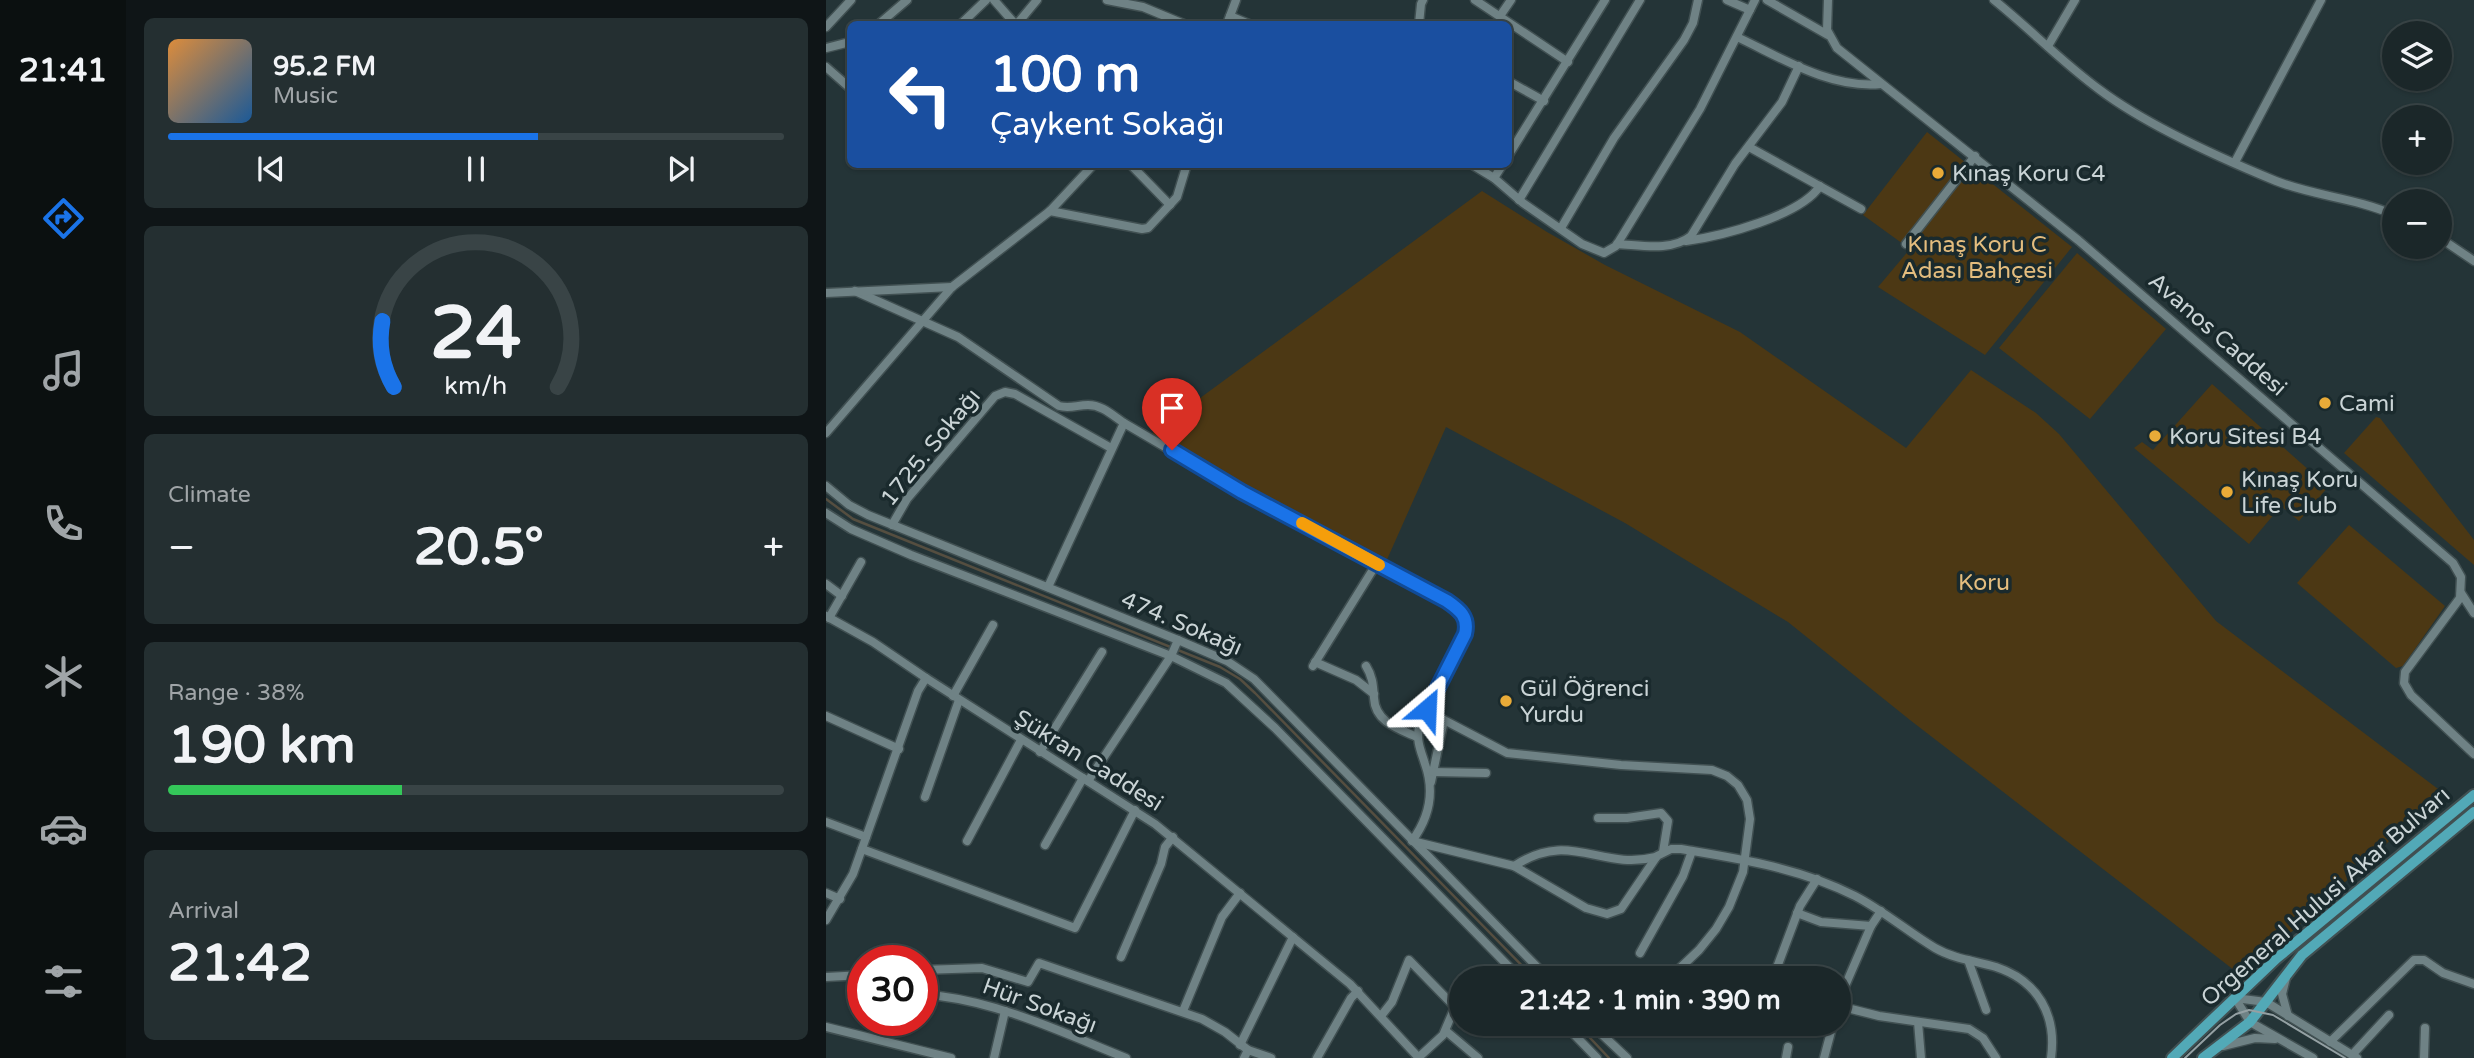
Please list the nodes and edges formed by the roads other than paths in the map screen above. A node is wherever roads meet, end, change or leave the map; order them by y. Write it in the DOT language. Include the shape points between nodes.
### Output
graph roads {
  1 [pos="851,0"];
  2 [pos="907,0"];
  3 [pos="986,0"];
  4 [pos="994,0"];
  5 [pos="1037,0"];
  6 [pos="1107,0"];
  7 [pos="1236,0"];
  8 [pos="1423,0"];
  9 [pos="1475,0"];
  10 [pos="1511,0"];
  11 [pos="1605,0"];
  12 [pos="1640,0"];
  13 [pos="1698,0"];
  14 [pos="1727,0"];
  15 [pos="1755,0"];
  16 [pos="1767,0"];
  17 [pos="1838,0"];
  18 [pos="1994,0"];
  19 [pos="2075,0"];
  20 [pos="2321,0"];
  21 [pos="1828,5"];
  22 [pos="1750,10"];
  23 [pos="1500,16"];
  24 [pos="1229,20"];
  25 [pos="882,21"];
  26 [pos="964,21"];
  27 [pos="1013,21"];
  28 [pos="1019,21"];
  29 [pos="1177,21"];
  30 [pos="1422,21"];
  31 [pos="1507,21"];
  32 [pos="1512,24"];
  33 [pos="826,27"];
  34 [pos="1829,35"];
  35 [pos="1737,37"];
  36 [pos="847,42"];
  37 [pos="2048,46"];
  38 [pos="826,48"];
  39 [pos="1567,62"];
  40 [pos="1799,66"];
  41 [pos="826,67"];
  42 [pos="1512,84"];
  43 [pos="1881,84"];
  44 [pos="847,85"];
  45 [pos="1544,101"];
  46 [pos="1749,147"];
  47 [pos="1512,150"];
  48 [pos="1975,156"];
  49 [pos="2235,162"];
  50 [pos="1090,168"];
  51 [pos="1134,168"];
  52 [pos="1186,168"];
  53 [pos="1478,168"];
  54 [pos="1500,168"];
  55 [pos="1494,178"];
  56 [pos="1820,186"];
  57 [pos="1519,200"];
  58 [pos="1170,205"];
  59 [pos="1861,208"];
  60 [pos="2382,210"];
  61 [pos="1050,212"];
  62 [pos="1560,229"];
  63 [pos="1683,242"];
  64 [pos="1617,244"];
  65 [pos="1906,244"];
  66 [pos="2452,246"];
  67 [pos="2474,261"];
  68 [pos="952,287"];
  69 [pos="855,291"];
  70 [pos="826,293"];
  71 [pos="925,320"];
  72 [pos="1124,423"];
  73 [pos="826,433"];
  74 [pos="1111,448"];
  75 [pos="826,486"];
  76 [pos="826,513"];
  77 [pos="892,525"];
  78 [pos="861,562"];
  79 [pos="1377,563"];
  80 [pos="826,584"];
  81 [pos="1048,587"];
  82 [pos="2461,593"];
  83 [pos="842,596"];
  84 [pos="2473,609"];
  85 [pos="828,617"];
  86 [pos="993,625"];
  87 [pos="1177,642"];
  88 [pos="1102,652"];
  89 [pos="1171,654"];
  90 [pos="1366,666"];
  91 [pos="926,678"];
  92 [pos="1374,694"];
  93 [pos="956,698"];
  94 [pos="1427,709"];
  95 [pos="826,716"];
  96 [pos="1444,720"];
  97 [pos="1418,737"];
  98 [pos="1021,740"];
  99 [pos="899,749"];
  100 [pos="2472,750"];
  101 [pos="1040,752"];
  102 [pos="1433,772"];
  103 [pos="1486,773"];
  104 [pos="1085,780"];
  105 [pos="1430,785"];
  106 [pos="2474,795"];
  107 [pos="925,797"];
  108 [pos="1135,810"];
  109 [pos="2474,812"];
  110 [pos="1598,818"];
  111 [pos="826,822"];
  112 [pos="866,837"];
  113 [pos="1172,837"];
  114 [pos="967,841"];
  115 [pos="1412,841"];
  116 [pos="1045,845"];
  117 [pos="862,849"];
  118 [pos="1692,851"];
  119 [pos="1660,854"];
  120 [pos="1746,860"];
  121 [pos="1514,866"];
  122 [pos="1816,879"];
  123 [pos="826,893"];
  124 [pos="1240,893"];
  125 [pos="840,899"];
  126 [pos="1881,911"];
  127 [pos="1797,914"];
  128 [pos="826,920"];
  129 [pos="1871,926"];
  130 [pos="1293,937"];
  131 [pos="1640,953"];
  132 [pos="1121,957"];
  133 [pos="1968,960"];
  134 [pos="1508,966"];
  135 [pos="1536,966"];
  136 [pos="1682,966"];
  137 [pos="1778,966"];
  138 [pos="938,969"];
  139 [pos="1851,972"];
  140 [pos="2289,973"];
  141 [pos="847,975"];
  142 [pos="826,976"];
  143 [pos="2474,984"];
  144 [pos="1357,991"];
  145 [pos="939,996"];
  146 [pos="2235,999"];
  147 [pos="2266,1002"];
  148 [pos="1851,1009"];
  149 [pos="1986,1010"];
  150 [pos="1005,1011"];
  151 [pos="1183,1011"];
  152 [pos="2389,1015"];
  153 [pos="1381,1016"];
  154 [pos="2289,1018"];
  155 [pos="1917,1022"];
  156 [pos="2250,1022"];
  157 [pos="826,1027"];
  158 [pos="2425,1028"];
  159 [pos="835,1030"];
  160 [pos="1447,1031"];
  161 [pos="826,1034"];
  162 [pos="1576,1036"];
  163 [pos="1605,1036"];
  164 [pos="1830,1036"];
  165 [pos="2283,1040"];
  166 [pos="2330,1042"];
  167 [pos="1788,1047"];
  168 [pos="2213,1048"];
  169 [pos="1244,1051"];
  170 [pos="1114,1056"];
  171 [pos="1992,1056"];
  172 [pos="2354,1056"];
  173 [pos="951,1058"];
  174 [pos="994,1058"];
  175 [pos="1126,1058"];
  176 [pos="1271,1058"];
  177 [pos="1317,1058"];
  178 [pos="1418,1058"];
  179 [pos="1478,1058"];
  180 [pos="1597,1058"];
  181 [pos="1627,1058"];
  182 [pos="1786,1058"];
  183 [pos="1824,1058"];
  184 [pos="1921,1058"];
  185 [pos="2051,1058"];
  186 [pos="2172,1058"];
  187 [pos="2203,1058"];
  188 [pos="2313,1058"];
  189 [pos="2424,1058"];
  1 -- 33 [label="street"];
  2 -- 25 [label="street"];
  3 -- 26 [label="street"];
  4 -- 27 [label="street"];
  5 -- 28 [label="street"];
  6 -- 29 [label="street" via="1143,7"];
  7 -- 24 [label="street"];
  8 -- 30 [label="street"];
  9 -- 23 [label="street"];
  10 -- 23 [label="street"];
  11 -- 39 [label="street"];
  12 -- 57 [label="street"];
  13 -- 62 [label="street" via="1685,40 1614,138"];
  14 -- 22 [label="street"];
  15 -- 22 [label="street"];
  16 -- 34 [label="street, Avanos Caddesi"];
  17 -- 21 [label="street"];
  18 -- 37 [label="street"];
  19 -- 37 [label="street"];
  20 -- 49 [label="street"];
  21 -- 34 [label="street"];
  22 -- 35 [label="street"];
  23 -- 31 [label="street"];
  32 -- 39 [label="street"];
  34 -- 43 [label="street, Avanos Caddesi" via="1837,48"];
  35 -- 40 [label="street"];
  35 -- 64 [label="street" via="1700,109"];
  36 -- 38 [label="street"];
  37 -- 49 [label="street" via="2116,101"];
  39 -- 45 [label="street"];
  40 -- 43 [label="street" via="1847,84"];
  40 -- 46 [label="street" via="1782,102"];
  41 -- 44 [label="street"];
  42 -- 45 [label="street"];
  43 -- 48 [label="street, Avanos Caddesi"];
  45 -- 47 [label="street"];
  46 -- 56 [label="street"];
  46 -- 63 [label="street" via="1694,233"];
  48 -- 65 [label="street"];
  48 -- 82 [label="street, Avanos Caddesi" via="2449,559 2459,572"];
  49 -- 60 [label="street" via="2284,184"];
  50 -- 61 [label="street"];
  51 -- 58 [label="street"];
  52 -- 58 [label="street"];
  53 -- 55 [label="street"];
  54 -- 55 [label="street"];
  55 -- 57 [label="street"];
  56 -- 59 [label="street"];
  56 -- 63 [label="street" via="1792,210"];
  57 -- 62 [label="street"];
  58 -- 61 [label="street" via="1145,229"];
  61 -- 68 [label="street"];
  62 -- 64 [label="street" via="1601,252"];
  63 -- 64 [label="street"];
  66 -- 67 [label="street"];
  68 -- 69 [label="street"];
  68 -- 71 [label="street"];
  69 -- 70 [label="street"];
  69 -- 71 [label="street"];
  71 -- 72 [label="street" via="976,347 1059,406 1101,407"];
  71 -- 73 [label="street"];
  72 -- 74 [label="street"];
  72 -- 79 [label="street"];
  74 -- 77 [label="street, 1725. Sokağı" via="1015,394 1002,393 906,499"];
  74 -- 81 [label="street"];
  75 -- 77 [label="street, 474. Sokağı" via="859,510"];
  76 -- 89 [label="street, 474. Sokağı" via="911,555"];
  77 -- 81 [label="street, 474. Sokağı"];
  78 -- 83 [label="street"];
  79 -- 92 [label="street" via="1314,664 1356,680"];
  79 -- 94 [label="street" via="1447,601 1465,618 1465,634"];
  80 -- 83 [label="street"];
  81 -- 87 [label="street, 474. Sokağı"];
  82 -- 84 [label="street, Avanos Caddesi"];
  82 -- 100 [label="street" via="2404,679 2411,695"];
  83 -- 85 [label="street"];
  85 -- 91 [label="street, Şükran Caddesi"];
  86 -- 93 [label="street"];
  87 -- 89 [label="street"];
  87 -- 115 [label="street, 474. Sokağı" via="1248,674"];
  88 -- 101 [label="street"];
  89 -- 104 [label="street"];
  89 -- 134 [label="street, 474. Sokağı" via="1240,694"];
  90 -- 92 [label="street"];
  91 -- 93 [label="street, Şükran Caddesi"];
  91 -- 99 [label="street"];
  92 -- 97 [label="street" via="1384,721"];
  93 -- 98 [label="street, Şükran Caddesi"];
  93 -- 107 [label="street"];
  94 -- 96 [label="street"];
  94 -- 97 [label="street"];
  95 -- 99 [label="street"];
  96 -- 102 [label="street"];
  96 -- 120 [label="street" via="1507,753 1722,773 1738,785 1746,800 1750,818"];
  97 -- 105 [label="street"];
  98 -- 101 [label="street, Şükran Caddesi"];
  98 -- 114 [label="street"];
  99 -- 112 [label="street"];
  101 -- 104 [label="street, Şükran Caddesi"];
  102 -- 103 [label="street"];
  102 -- 105 [label="street"];
  104 -- 108 [label="street, Şükran Caddesi"];
  104 -- 116 [label="street"];
  105 -- 115 [label="street" via="1426,817"];
  106 -- 146 [label="main road, Orgeneral Hulusi Akar Bulvarı" via="2277,958"];
  108 -- 113 [label="street, Şükran Caddesi"];
  108 -- 117 [label="street" via="1075,928"];
  109 -- 140 [label="main road, Orgeneral Hulusi Akar Bulvarı" via="2302,955"];
  110 -- 119 [label="street" via="1663,814 1668,821"];
  111 -- 112 [label="street"];
  112 -- 117 [label="street"];
  113 -- 124 [label="street, Şükran Caddesi"];
  113 -- 132 [label="street"];
  115 -- 121 [label="street"];
  115 -- 135 [label="street, 474. Sokağı"];
  117 -- 125 [label="street"];
  118 -- 119 [label="street"];
  118 -- 120 [label="street"];
  118 -- 131 [label="street"];
  119 -- 121 [label="street" via="1620,861 1558,849"];
  119 -- 121 [label="street" via="1621,909 1607,915 1586,908"];
  120 -- 122 [label="street"];
  120 -- 136 [label="street" via="1723,918"];
  122 -- 126 [label="street"];
  122 -- 127 [label="street"];
  123 -- 125 [label="street"];
  124 -- 130 [label="street, Şükran Caddesi"];
  124 -- 151 [label="street" via="1222,917"];
  125 -- 128 [label="street"];
  126 -- 129 [label="street"];
  126 -- 133 [label="street" via="1936,948"];
  127 -- 129 [label="street" via="1821,922"];
  127 -- 137 [label="street"];
  129 -- 139 [label="street"];
  130 -- 144 [label="street, Şükran Caddesi"];
  130 -- 169 [label="street"];
  133 -- 149 [label="street"];
  133 -- 185 [label="street" via="2011,974 2040,998 2048,1012"];
  138 -- 151 [label="street" via="982,968 1028,982 1039,963"];
  140 -- 147 [label="main road, Orgeneral Hulusi Akar Bulvarı"];
  140 -- 154 [label="street" via="2282,994"];
  141 -- 142 [label="street"];
  143 -- 166 [label="street" via="2424,960 2414,960"];
  144 -- 153 [label="street, Şükran Caddesi"];
  144 -- 177 [label="street"];
  145 -- 150 [label="street, Hür Sokağı"];
  146 -- 147 [label="street"];
  146 -- 156 [label="street"];
  146 -- 186 [label="main road, Orgeneral Hulusi Akar Bulvarı"];
  147 -- 154 [label="street"];
  147 -- 156 [label="main road, Orgeneral Hulusi Akar Bulvarı"];
  148 -- 155 [label="street"];
  150 -- 170 [label="street, Hür Sokağı"];
  150 -- 174 [label="street"];
  151 -- 169 [label="street" via="1219,1028"];
  152 -- 172 [label="street"];
  153 -- 160 [label="street" via="1392,1002 1409,960 1455,1007"];
  153 -- 178 [label="street, Şükran Caddesi"];
  154 -- 166 [label="street"];
  155 -- 171 [label="street" via="1969,1029 1983,1038"];
  155 -- 184 [label="street"];
  156 -- 165 [label="street"];
  156 -- 168 [label="main road, Orgeneral Hulusi Akar Bulvarı"];
  157 -- 159 [label="street"];
  158 -- 189 [label="street"];
  159 -- 161 [label="street"];
  159 -- 173 [label="street"];
  160 -- 178 [label="street"];
  160 -- 179 [label="street"];
  162 -- 180 [label="street"];
  163 -- 181 [label="street"];
  164 -- 183 [label="street"];
  165 -- 168 [label="street" via="2255,1038"];
  165 -- 188 [label="street"];
  166 -- 172 [label="street"];
  167 -- 182 [label="street"];
  168 -- 187 [label="main road, Orgeneral Hulusi Akar Bulvarı"];
  169 -- 176 [label="street"];
  170 -- 175 [label="street, Hür Sokağı"];
}
